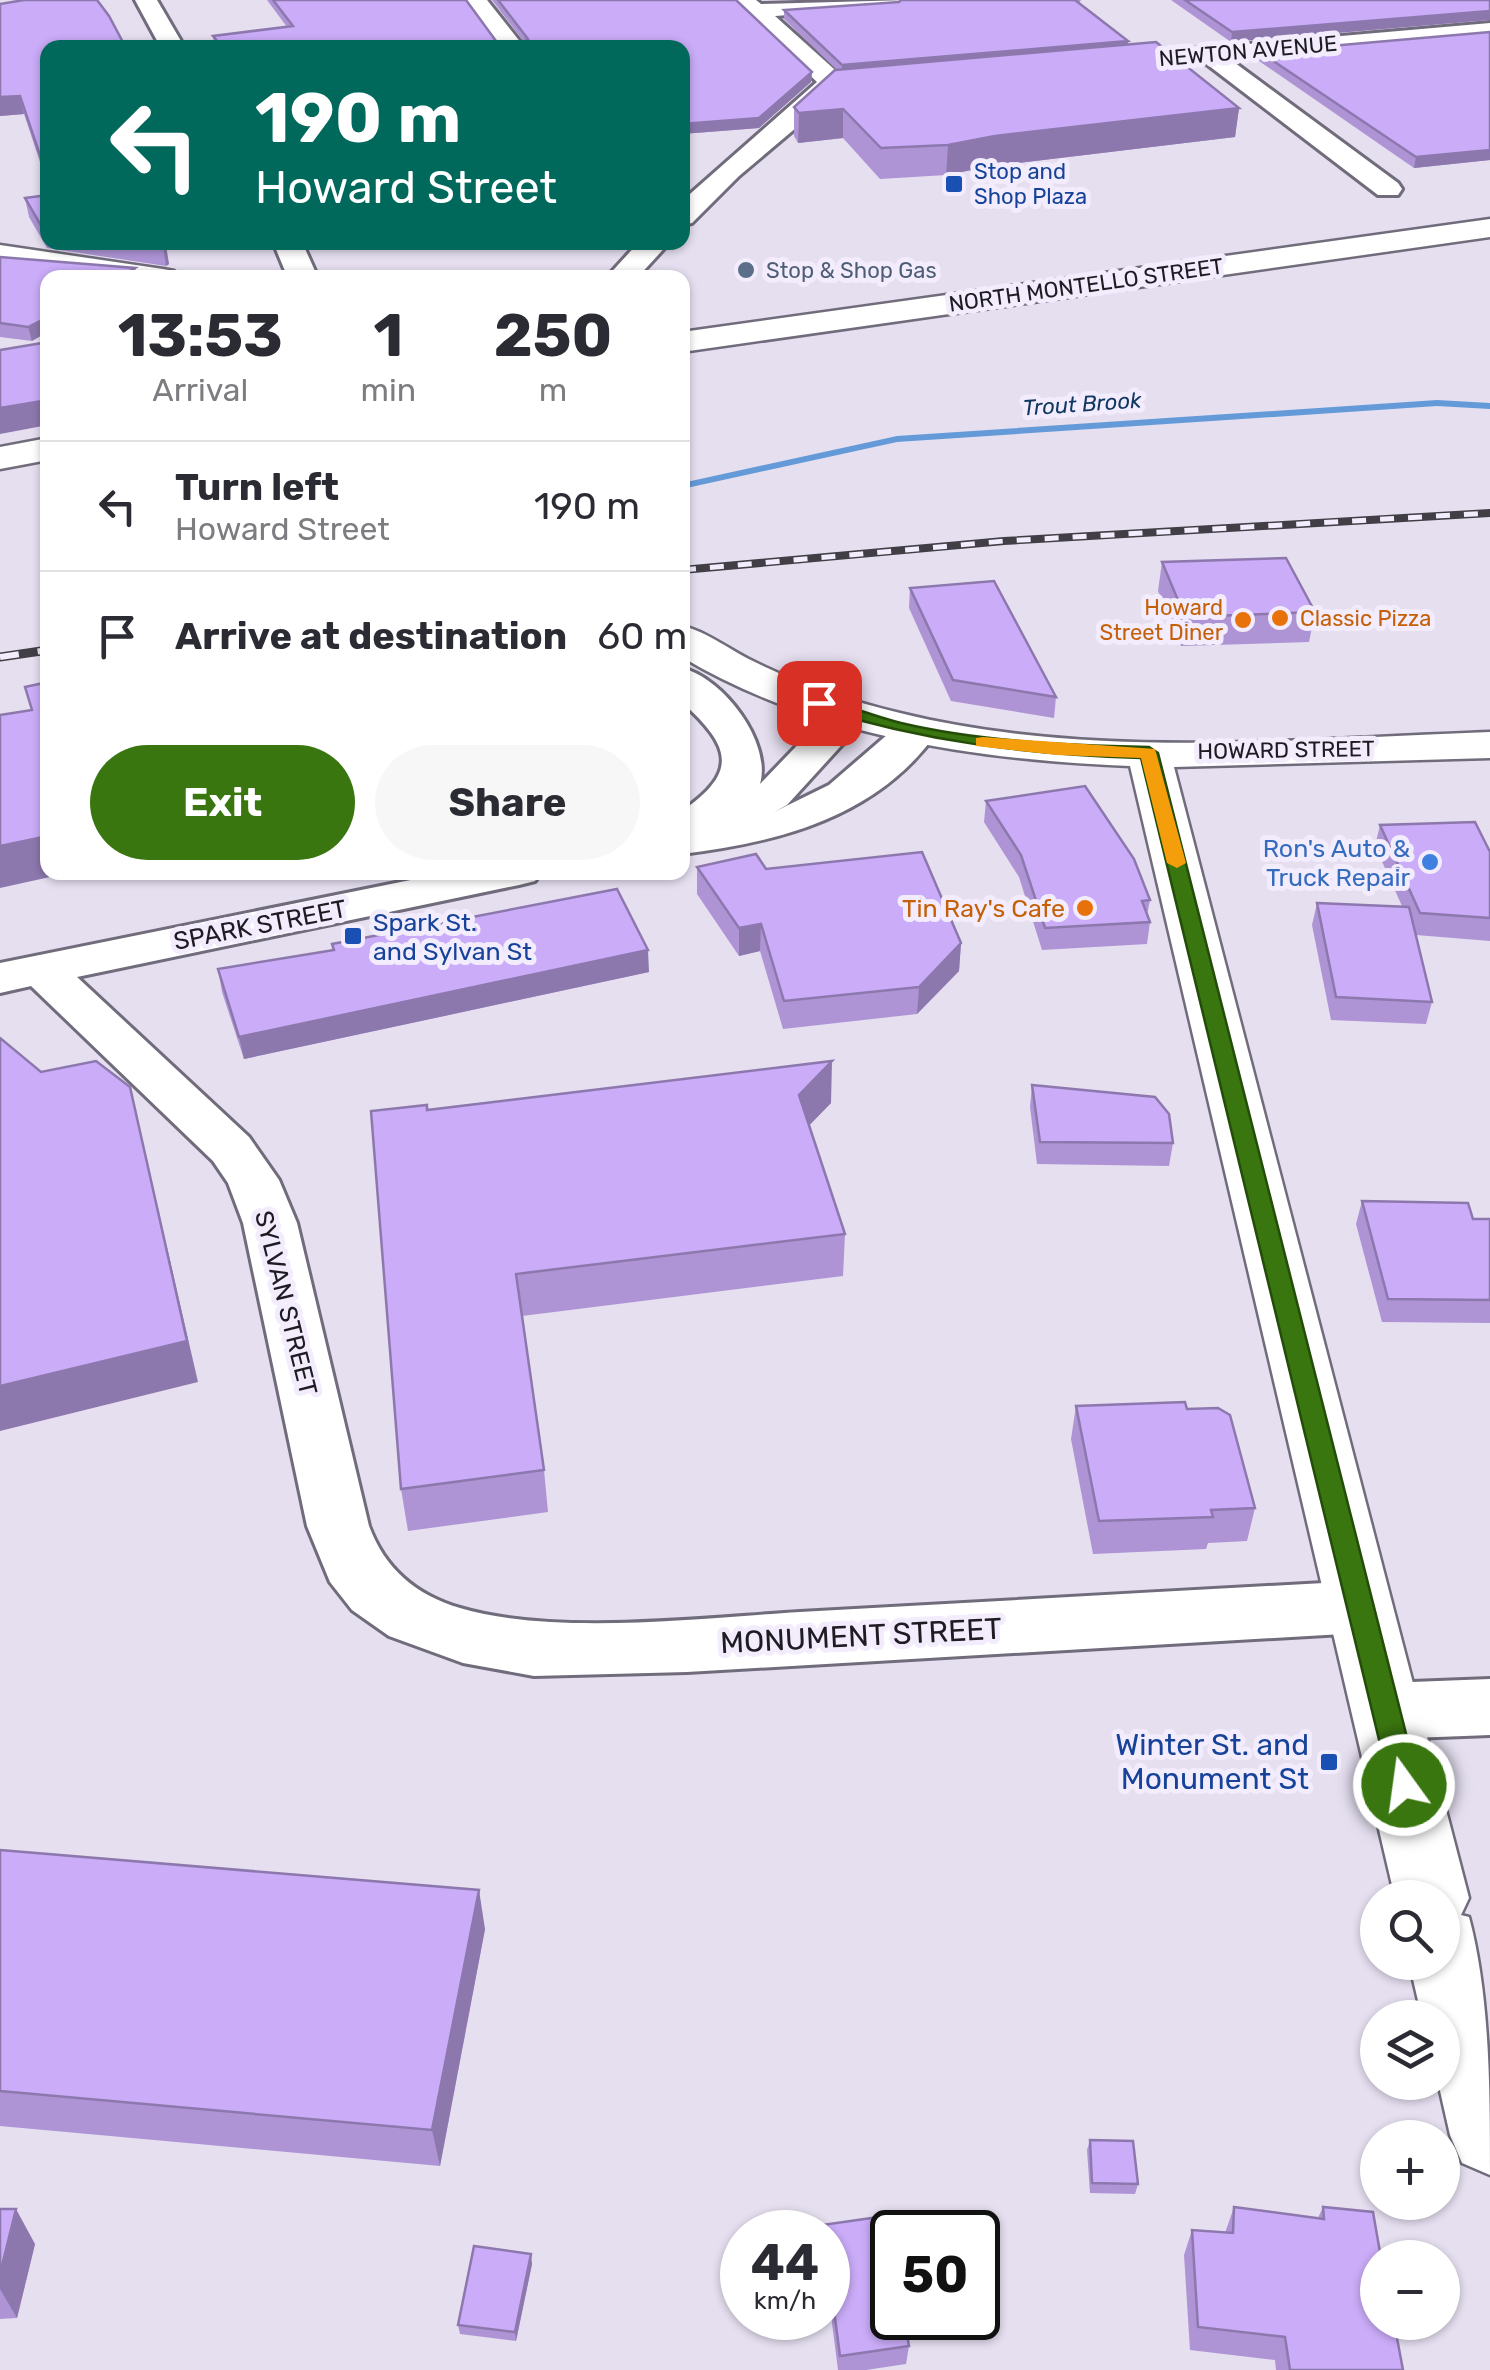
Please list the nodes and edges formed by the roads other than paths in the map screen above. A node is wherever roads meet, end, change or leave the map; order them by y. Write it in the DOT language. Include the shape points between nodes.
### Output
graph roads {
  1 [pos="146,0"];
  2 [pos="475,0"];
  3 [pos="898,0"];
  4 [pos="750,6"];
  5 [pos="1490,30"];
  6 [pos="1446,34"];
  7 [pos="168,40"];
  8 [pos="507,40"];
  9 [pos="1476,51"];
  10 [pos="1208,54"];
  11 [pos="1074,66"];
  12 [pos="1388,189"];
  13 [pos="690,209"];
  14 [pos="1490,228"];
  15 [pos="648,250"];
  16 [pos="0,254"];
  17 [pos="109,270"];
  18 [pos="628,270"];
  19 [pos="690,341"];
  20 [pos="40,450"];
  21 [pos="0,458"];
  22 [pos="690,643"];
  23 [pos="690,688"];
  24 [pos="850,714"];
  25 [pos="917,731"];
  26 [pos="1490,746"];
  27 [pos="1149,753"];
  28 [pos="690,829"];
  29 [pos="690,832"];
  30 [pos="690,835"];
  31 [pos="481,880"];
  32 [pos="21,974"];
  33 [pos="374,1592"];
  34 [pos="1360,1607"];
  35 [pos="1490,1707"];
  36 [pos="1386,1710"];
  37 [pos="1428,1880"];
  38 [pos="1451,1980"];
  39 [pos="1490,2135"];
  1 -- 7 [label="street"];
  2 -- 8 [label="street"];
  3 -- 4 [label="street"];
  4 -- 13 [label="street" via="836,87"];
  5 -- 6 [label="street, NEWTON AVENUE"];
  6 -- 9 [label="street"];
  6 -- 10 [label="street, NEWTON AVENUE"];
  10 -- 11 [label="street, NEWTON AVENUE"];
  10 -- 12 [label="street"];
  14 -- 19 [label="main road, NORTH MONTELLO STREET"];
  15 -- 18 [label="street"];
  16 -- 17 [label="main road"];
  20 -- 21 [label="main road"];
  22 -- 24 [label="main road, HOWARD STREET" via="737,670"];
  23 -- 28 [label="street" via="731,726 744,768 735,791"];
  24 -- 25 [label="main road, HOWARD STREET"];
  24 -- 29 [label="street" via="772,796"];
  25 -- 27 [label="main road, HOWARD STREET" via="1057,750"];
  25 -- 30 [label="street" via="831,803 730,836"];
  26 -- 27 [label="main road, HOWARD STREET"];
  27 -- 34 [label="main road"];
  31 -- 32 [label="street, SPARK STREET"];
  32 -- 33 [label="street, SYLVAN STREET" via="230,1149 254,1180 270,1223 338,1526 352,1564"];
  33 -- 34 [label="street, MONUMENT STREET" via="411,1618 534,1649"];
  34 -- 36 [label="main road"];
  35 -- 36 [label="street"];
  36 -- 37 [label="main road"];
  38 -- 39 [label="main road"];
}
